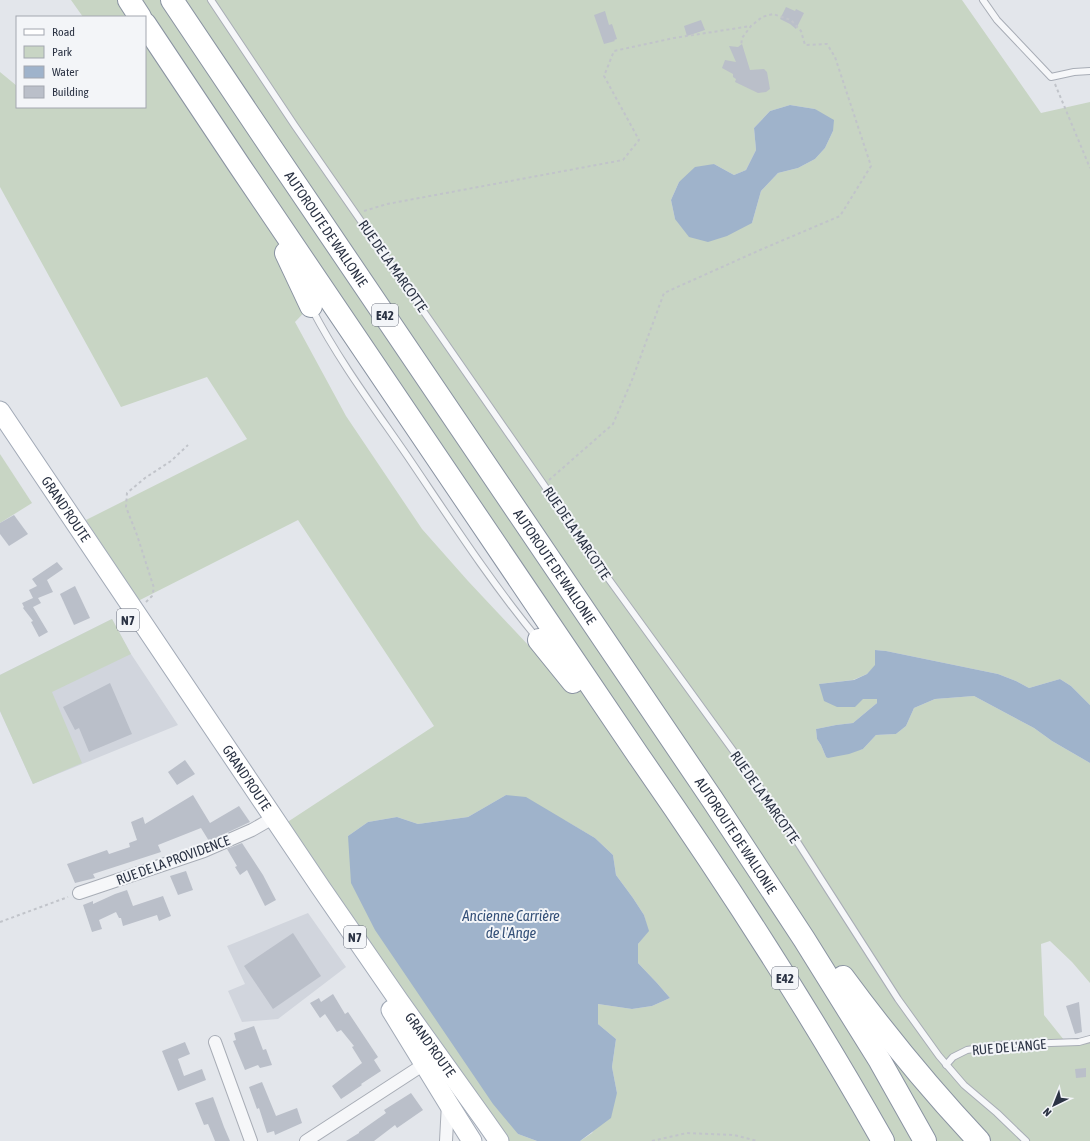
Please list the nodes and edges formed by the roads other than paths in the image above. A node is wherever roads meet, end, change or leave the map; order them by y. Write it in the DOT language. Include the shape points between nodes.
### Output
graph roads {
  1 [pos="129,0"];
  2 [pos="172,0"];
  3 [pos="211,0"];
  4 [pos="983,0"];
  5 [pos="139,16"];
  6 [pos="146,26"];
  7 [pos="1090,71"];
  8 [pos="239,165"];
  9 [pos="311,306"];
  10 [pos="0,411"];
  11 [pos="0,430"];
  12 [pos="539,640"];
  13 [pos="638,755"];
  14 [pos="269,821"];
  15 [pos="79,893"];
  16 [pos="804,939"];
  17 [pos="1090,1039"];
  18 [pos="215,1042"];
  19 [pos="431,1060"];
  20 [pos="946,1065"];
  21 [pos="448,1103"];
  22 [pos="251,1141"];
  23 [pos="306,1141"];
  24 [pos="446,1141"];
  25 [pos="472,1141"];
  26 [pos="499,1141"];
  27 [pos="883,1141"];
  28 [pos="925,1141"];
  29 [pos="979,1141"];
  30 [pos="1026,1141"];
  1 -- 5 [label="highway"];
  2 -- 16 [label="highway, AUTOROUTE DE WALLONIE / E42"];
  3 -- 20 [label="lane, RUE DE LA MARCOTTE" via="588,552 782,818 898,999"];
  4 -- 7 [label="lane" via="997,20 1051,77"];
  6 -- 8 [label="highway, E42"];
  8 -- 9 [label="highway"];
  8 -- 13 [label="highway, E42"];
  9 -- 12 [label="lane" via="355,380 489,576"];
  10 -- 14 [label="main road, GRAND'ROUTE / N7" via="133,610"];
  11 -- 14 [label="main road, GRAND'ROUTE / N7"];
  12 -- 13 [label="highway" via="600,714"];
  13 -- 27 [label="highway, E42" via="775,961"];
  14 -- 15 [label="street, RUE DE LA PROVIDENCE" via="204,851"];
  14 -- 19 [label="main road, GRAND'ROUTE / N7" via="394,995"];
  16 -- 28 [label="highway, AUTOROUTE DE WALLONIE / E42" via="880,1061"];
  16 -- 29 [label="highway" via="826,955 899,1050"];
  17 -- 20 [label="lane, RUE DE L'ANGE" via="1079,1042 998,1045 967,1050"];
  18 -- 22 [label="street"];
  19 -- 21 [label="main road, GRAND'ROUTE / N7"];
  19 -- 23 [label="street, GRAND'ROUTE"];
  19 -- 26 [label="main road, GRAND'ROUTE / N7" via="485,1121"];
  20 -- 30 [label="lane" via="964,1085"];
  21 -- 24 [label="street"];
  21 -- 25 [label="main road, GRAND'ROUTE / N7"];
}
